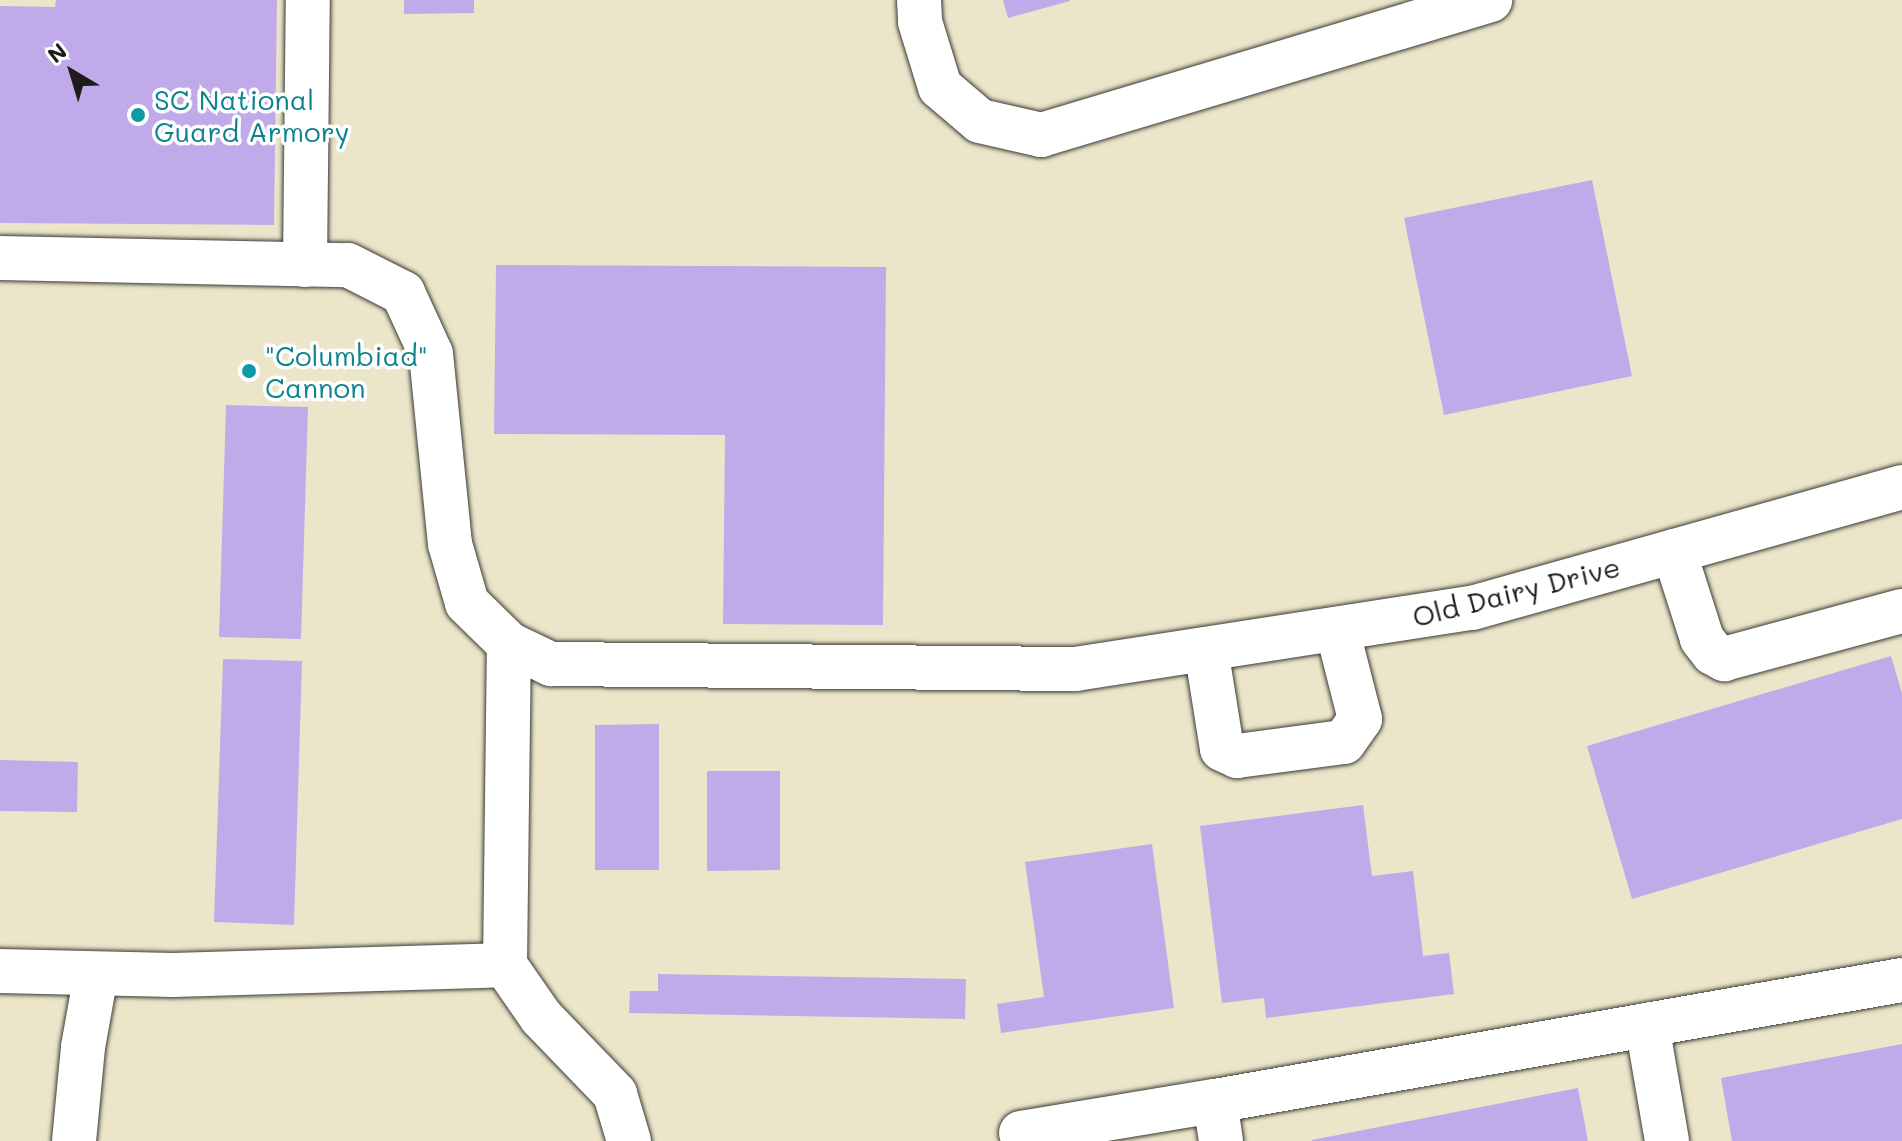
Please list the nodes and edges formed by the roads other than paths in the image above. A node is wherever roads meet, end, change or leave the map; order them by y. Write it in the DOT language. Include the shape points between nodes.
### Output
graph roads {
  1 [pos="308,0"];
  2 [pos="919,0"];
  3 [pos="1490,0"];
  4 [pos="0,258"];
  5 [pos="305,265"];
  6 [pos="1902,487"];
  7 [pos="1674,551"];
  8 [pos="1902,611"];
  9 [pos="1337,629"];
  10 [pos="509,644"];
  11 [pos="1206,649"];
  12 [pos="505,965"];
  13 [pos="0,971"];
  14 [pos="96,975"];
  15 [pos="1902,980"];
  16 [pos="1647,1025"];
  17 [pos="1218,1121"];
  18 [pos="1021,1133"];
  19 [pos="74,1141"];
  20 [pos="629,1141"];
  21 [pos="1667,1141"];
  1 -- 5 [label="street"];
  2 -- 3 [label="street" via="920,22 940,87 980,121 1041,135"];
  4 -- 5 [label="street, Old Dairy Drive"];
  5 -- 10 [label="street, Old Dairy Drive" via="348,265 403,293 431,354 450,544 467,603"];
  6 -- 7 [label="street, Old Dairy Drive"];
  7 -- 8 [label="street" via="1702,639 1724,659"];
  7 -- 9 [label="street, Old Dairy Drive" via="1472,608"];
  9 -- 11 [label="street, Old Dairy Drive"];
  9 -- 11 [label="street" via="1360,719 1344,742 1237,756 1222,749"];
  10 -- 11 [label="street, Old Dairy Drive" via="551,664 1076,669"];
  10 -- 12 [label="street"];
  12 -- 14 [label="street"];
  12 -- 20 [label="street" via="541,1017 615,1094"];
  13 -- 14 [label="street"];
  14 -- 19 [label="street"];
  15 -- 16 [label="street"];
  16 -- 17 [label="street"];
  16 -- 21 [label="street"];
  17 -- 18 [label="street"];
}
